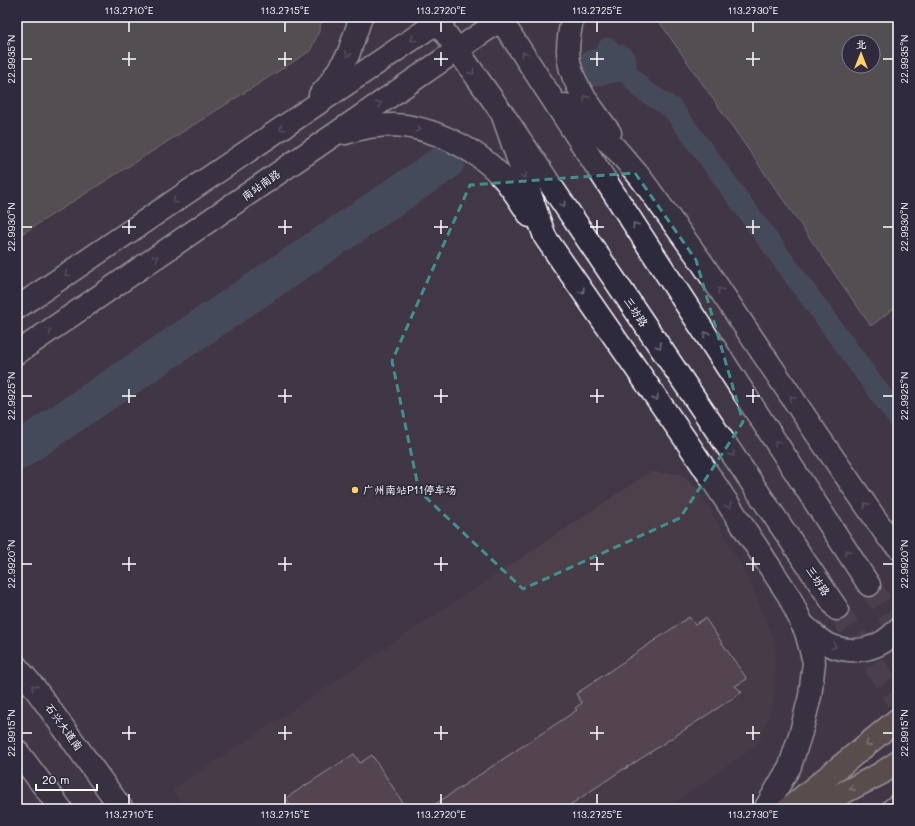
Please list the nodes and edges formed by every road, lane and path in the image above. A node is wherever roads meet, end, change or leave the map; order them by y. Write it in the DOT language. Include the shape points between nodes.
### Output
graph roads {
  1 [pos="361,17"];
  2 [pos="573,17"];
  3 [pos="501,18"];
  4 [pos="439,19"];
  5 [pos="457,50"];
  6 [pos="545,87"];
  7 [pos="502,113"];
  8 [pos="302,114"];
  9 [pos="314,149"];
  10 [pos="640,177"];
  11 [pos="545,237"];
  12 [pos="17,308"];
  13 [pos="17,353"];
  14 [pos="896,548"];
  15 [pos="868,585"];
  16 [pos="837,609"];
  17 [pos="802,624"];
  18 [pos="898,629"];
  19 [pos="17,667"];
  20 [pos="898,719"];
  21 [pos="17,751"];
  22 [pos="898,762"];
  23 [pos="898,805"];
  24 [pos="61,809"];
  25 [pos="122,809"];
  26 [pos="765,809"];
  27 [pos="788,809"];
  28 [pos="811,809"];
  29 [pos="892,809"];
  1 -- 8 [label="main road, one-way" via="348,55 328,86"];
  10 -- 2 [label="main road, one-way" via="577,85 570,69 569,33"];
  3 -- 5 [label="main road, 南站南路"];
  6 -- 3 [label="main road, one-way"];
  4 -- 5 [label="main road, 三坊路"];
  4 -- 8 [label="main road, one-way"];
  5 -- 7 [label="main road, 三坊路, one-way"];
  9 -- 5 [label="main road, 南站南路, one-way"];
  6 -- 10 [label="main road" via="616,148"];
  15 -- 6 [label="main road, one-way"];
  7 -- 11 [label="main road, one-way"];
  7 -- 16 [label="main road, 三坊路, one-way"];
  8 -- 12 [label="main road, one-way"];
  9 -- 11 [label="main road, one-way" via="346,133 373,126 394,125 435,134 479,156 502,176"];
  13 -- 9 [label="main road, 南站南路, one-way"];
  14 -- 10 [label="main road, one-way" via="700,260"];
  11 -- 17 [label="main road, one-way" via="754,542 789,596"];
  17 -- 18 [label="main road, one-way" via="826,644 859,651 884,642"];
  17 -- 26 [label="main road" via="814,662 810,696 790,766"];
  25 -- 19 [label="main road, 石兴大道南, one-way" via="34,686"];
  20 -- 27 [label="main road, one-way"];
  21 -- 24 [label="main road"];
  22 -- 28 [label="main road, one-way" via="880,774"];
  23 -- 29 [label="main road"];
}
